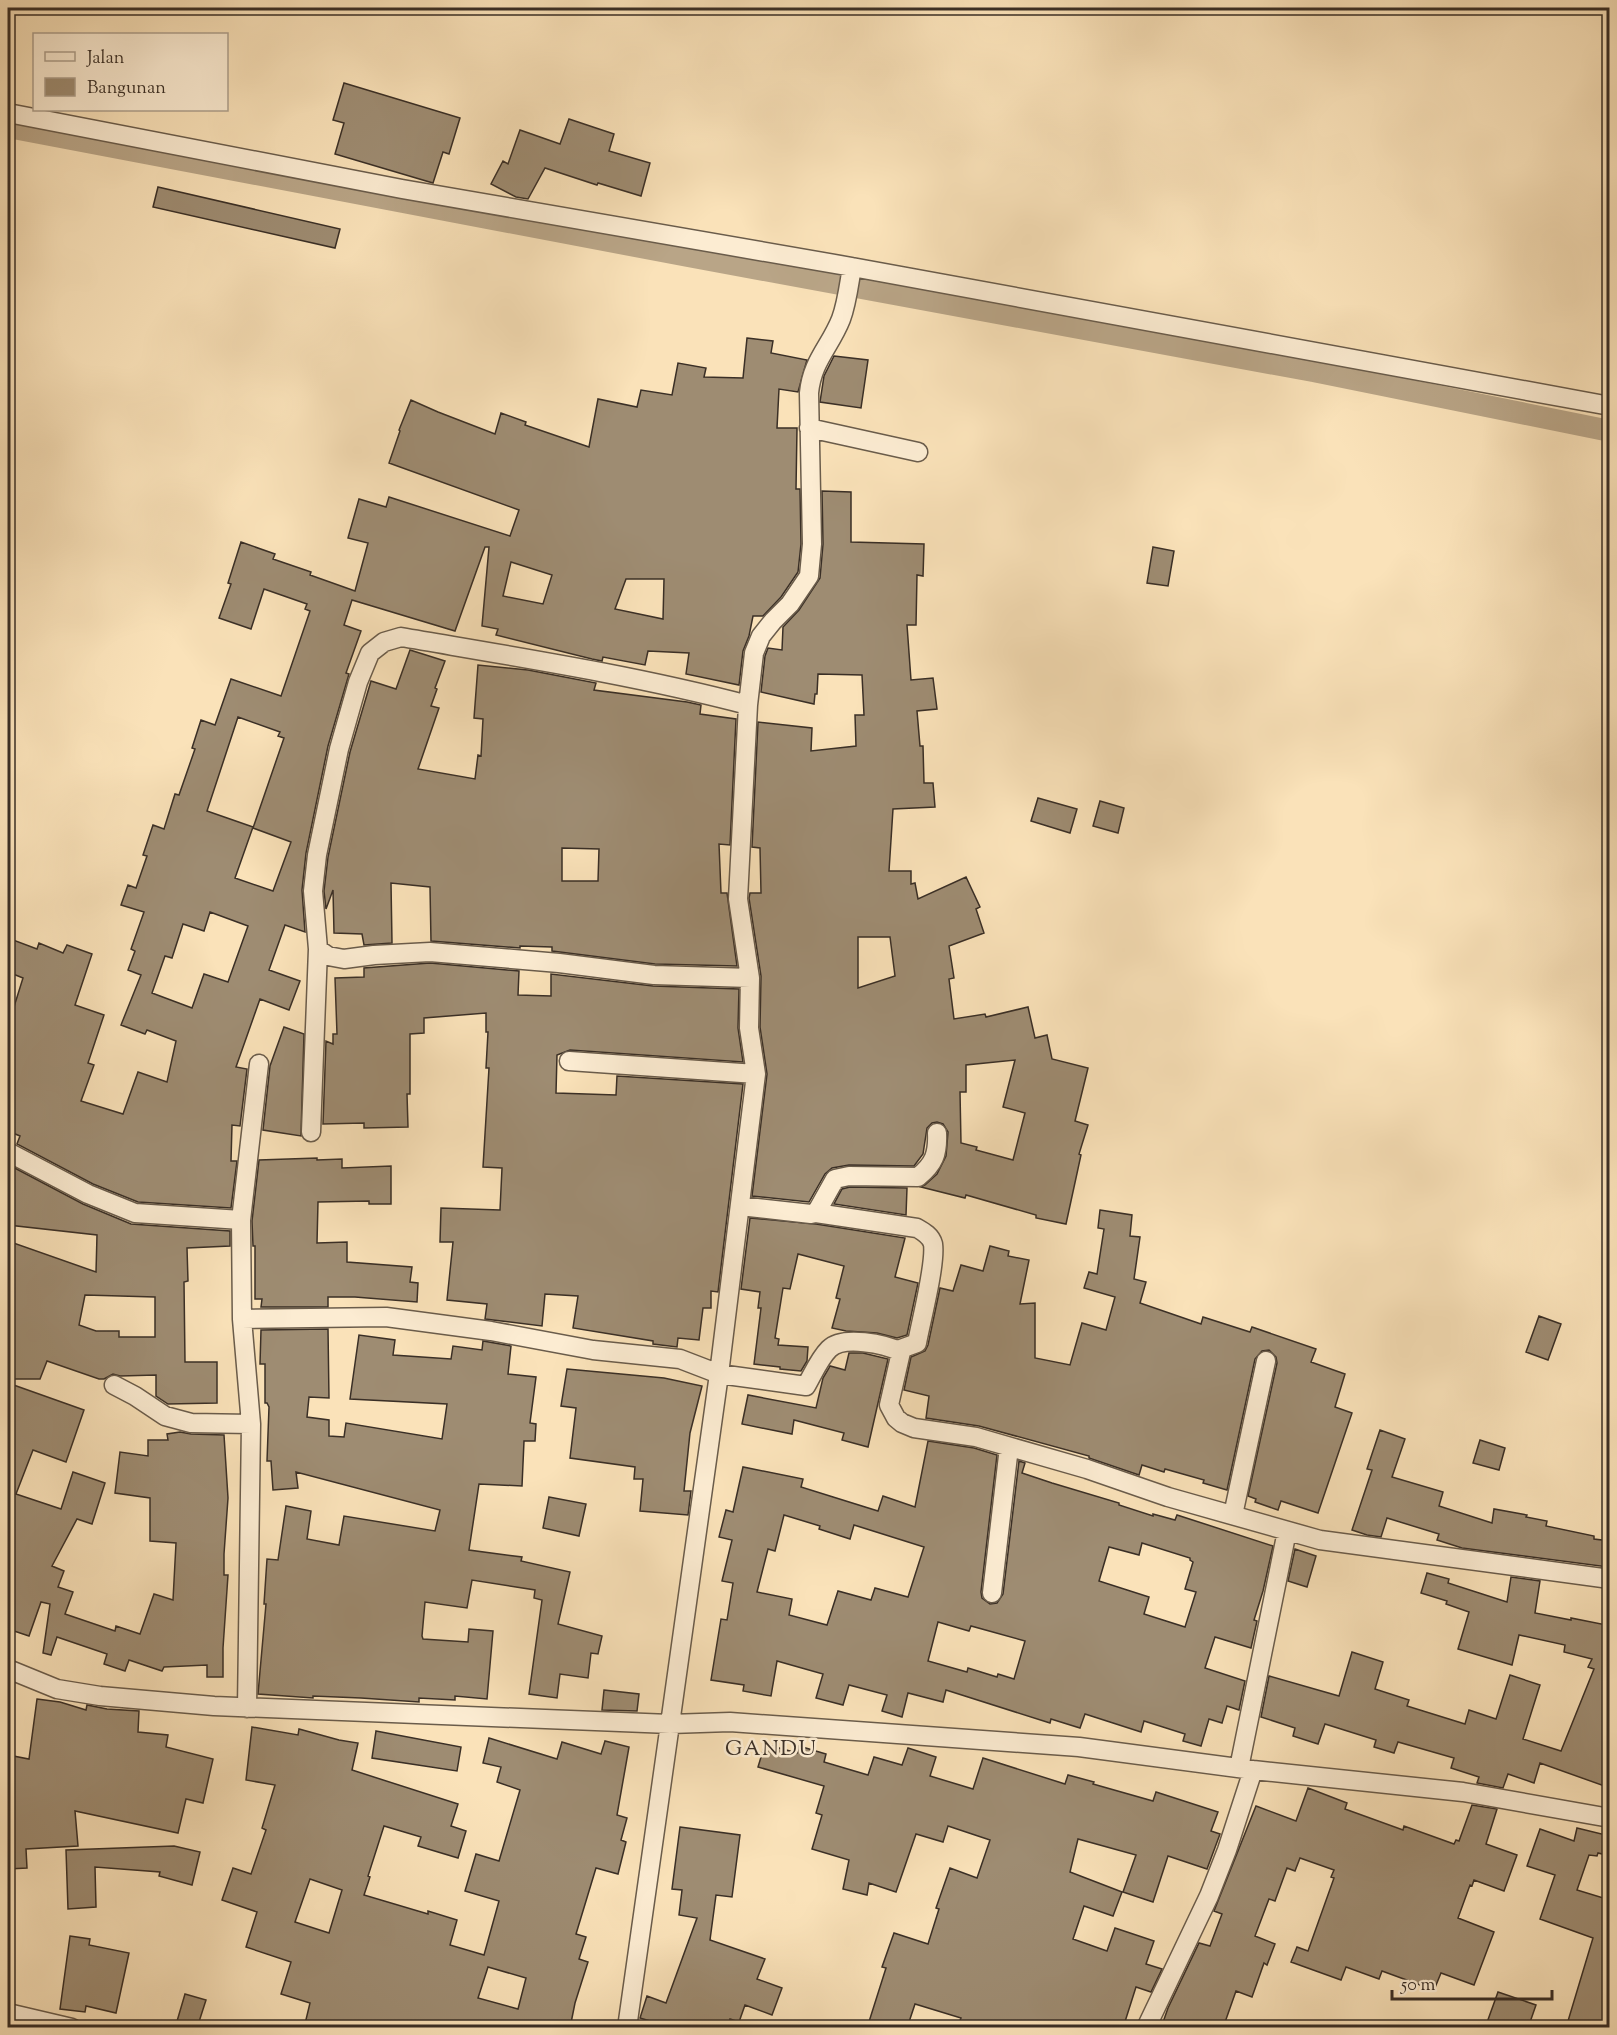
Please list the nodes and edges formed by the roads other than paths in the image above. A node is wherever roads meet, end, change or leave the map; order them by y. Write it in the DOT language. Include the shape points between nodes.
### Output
graph roads {
  1 [pos="8,113"];
  2 [pos="851,272"];
  3 [pos="1610,406"];
  4 [pos="809,428"];
  5 [pos="918,452"];
  6 [pos="748,705"];
  7 [pos="318,949"];
  8 [pos="750,978"];
  9 [pos="568,1061"];
  10 [pos="259,1064"];
  11 [pos="756,1074"];
  12 [pos="311,1132"];
  13 [pos="938,1133"];
  14 [pos="8,1152"];
  15 [pos="740,1206"];
  16 [pos="816,1213"];
  17 [pos="240,1220"];
  18 [pos="242,1318"];
  19 [pos="898,1350"];
  20 [pos="1266,1361"];
  21 [pos="719,1374"];
  22 [pos="114,1385"];
  23 [pos="251,1424"];
  24 [pos="1008,1447"];
  25 [pos="1233,1515"];
  26 [pos="1287,1530"];
  27 [pos="1610,1579"];
  28 [pos="992,1593"];
  29 [pos="8,1669"];
  30 [pos="247,1708"];
  31 [pos="670,1724"];
  32 [pos="1246,1769"];
  33 [pos="1610,1818"];
  34 [pos="8,2013"];
  35 [pos="72,2028"];
  36 [pos="627,2028"];
  37 [pos="1146,2028"];
  1 -- 2 [label="street"];
  2 -- 3 [label="street"];
  2 -- 4 [label="street" via="838,326 810,381"];
  4 -- 5 [label="street"];
  4 -- 6 [label="street" via="809,576 761,636 754,653"];
  6 -- 7 [label="street" via="617,675 401,637 384,642 370,653 357,682 339,748 316,855 313,891"];
  6 -- 8 [label="street" via="738,899"];
  7 -- 8 [label="street" via="327,956 344,959 430,952 654,975"];
  7 -- 12 [label="street"];
  8 -- 11 [label="street" via="749,1028"];
  9 -- 11 [label="street"];
  10 -- 17 [label="street"];
  11 -- 15 [label="street"];
  13 -- 16 [label="street" via="930,1167 918,1177 835,1179"];
  14 -- 17 [label="street" via="88,1194 135,1213"];
  15 -- 16 [label="street"];
  15 -- 21 [label="street"];
  16 -- 19 [label="street" via="917,1228 927,1233 933,1243 917,1343"];
  17 -- 18 [label="street"];
  18 -- 21 [label="street" via="386,1317 593,1350 680,1359"];
  18 -- 23 [label="street"];
  19 -- 21 [label="street" via="871,1342 841,1343 829,1348 806,1386"];
  19 -- 24 [label="street" via="901,1354 889,1405 896,1418 914,1428 976,1437"];
  20 -- 25 [label="street"];
  21 -- 31 [label="street"];
  22 -- 23 [label="street" via="165,1416 191,1423"];
  23 -- 30 [label="street"];
  24 -- 25 [label="street"];
  24 -- 28 [label="street"];
  25 -- 26 [label="street"];
  26 -- 27 [label="street" via="1320,1540"];
  26 -- 32 [label="street"];
  29 -- 30 [label="street" via="57,1689"];
  30 -- 31 [label="street"];
  31 -- 32 [label="street" via="730,1722 1080,1747"];
  31 -- 36 [label="street"];
  32 -- 33 [label="street" via="1463,1792"];
  32 -- 37 [label="street" via="1227,1850"];
  34 -- 35 [label="street"];
}
